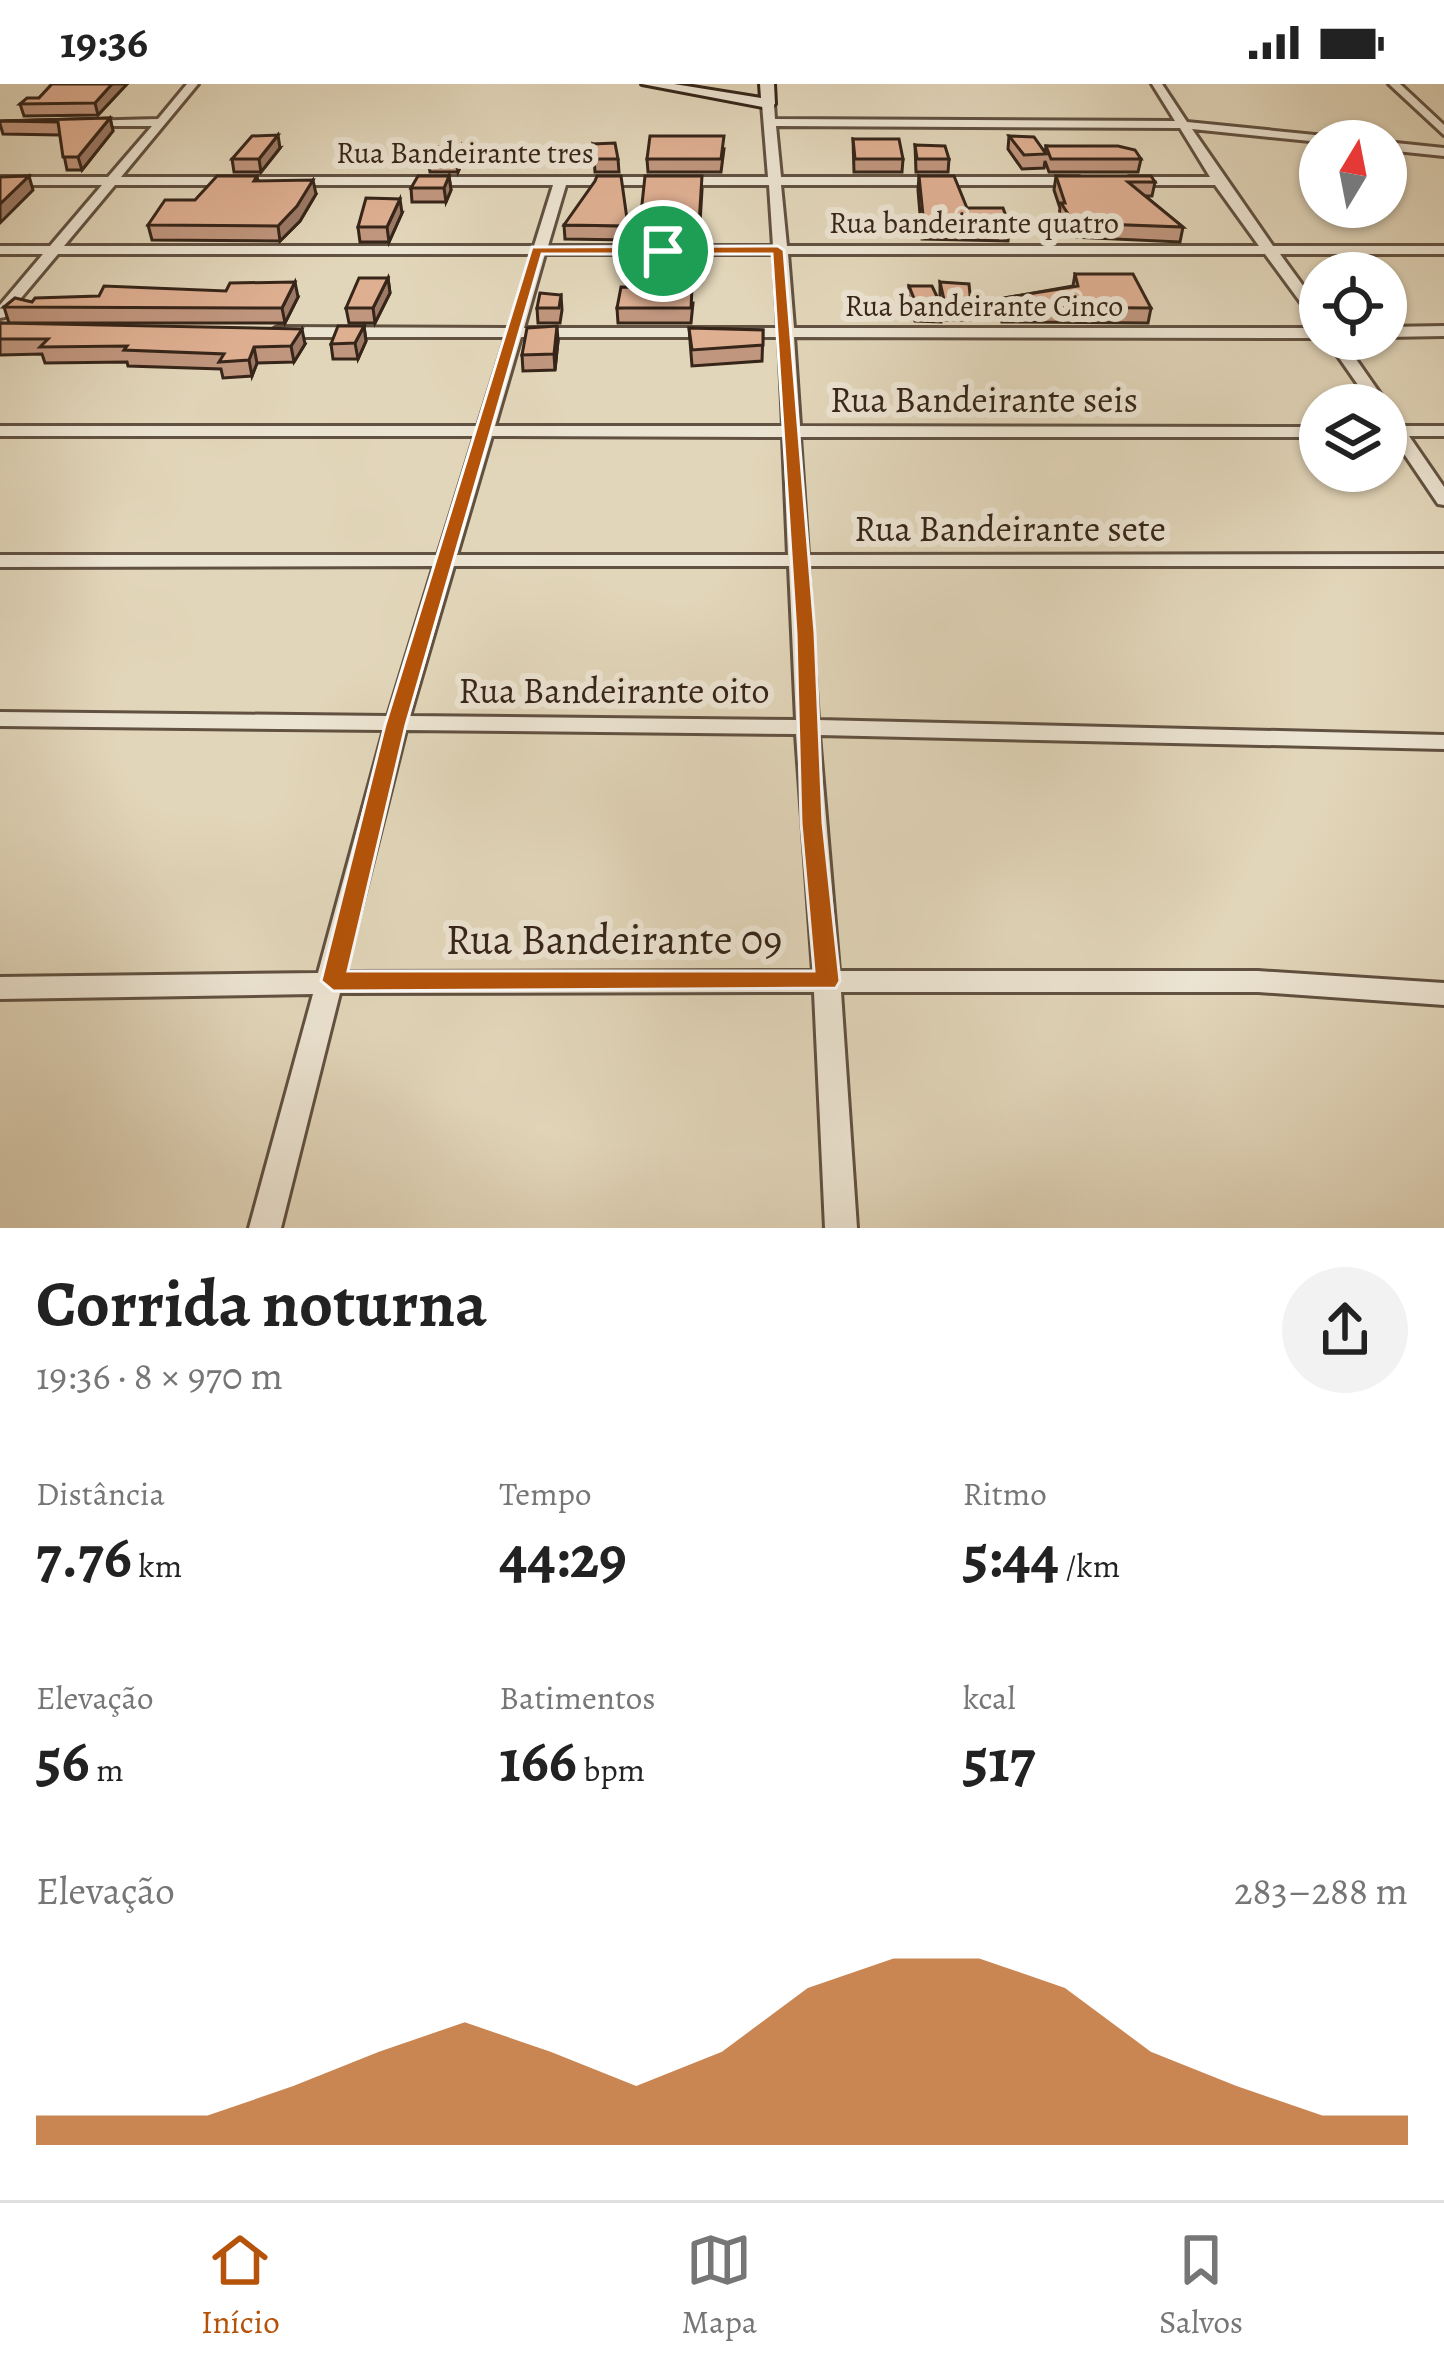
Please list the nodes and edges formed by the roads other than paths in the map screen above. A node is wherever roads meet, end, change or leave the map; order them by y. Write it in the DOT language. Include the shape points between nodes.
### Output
graph roads {
  1 [pos="193,84"];
  2 [pos="649,84"];
  3 [pos="1157,84"];
  4 [pos="1394,84"];
  5 [pos="768,103"];
  6 [pos="1416,105"];
  7 [pos="1444,105"];
  8 [pos="162,122"];
  9 [pos="76,123"];
  10 [pos="1186,125"];
  11 [pos="1444,131"];
  12 [pos="1299,137"];
  13 [pos="1407,148"];
  14 [pos="1444,152"];
  15 [pos="773,179"];
  16 [pos="114,180"];
  17 [pos="560,180"];
  18 [pos="0,181"];
  19 [pos="1087,181"];
  20 [pos="1219,181"];
  21 [pos="1109,182"];
  22 [pos="54,249"];
  23 [pos="0,250"];
  24 [pos="537,250"];
  25 [pos="778,250"];
  26 [pos="1444,250"];
  27 [pos="1271,252"];
  28 [pos="1299,290"];
  29 [pos="0,314"];
  30 [pos="1444,331"];
  31 [pos="259,332"];
  32 [pos="515,332"];
  33 [pos="783,332"];
  34 [pos="1407,332"];
  35 [pos="1299,333"];
  36 [pos="790,430"];
  37 [pos="0,431"];
  38 [pos="1407,431"];
  39 [pos="1444,431"];
  40 [pos="484,432"];
  41 [pos="1299,432"];
  42 [pos="1407,451"];
  43 [pos="1444,500"];
  44 [pos="1444,560"];
  45 [pos="0,561"];
  46 [pos="799,561"];
  47 [pos="446,562"];
  48 [pos="0,719"];
  49 [pos="396,725"];
  50 [pos="807,727"];
  51 [pos="1444,742"];
  52 [pos="333,981"];
  53 [pos="827,981"];
  54 [pos="0,988"];
  55 [pos="1444,994"];
  56 [pos="265,1228"];
  57 [pos="841,1228"];
  1 -- 8 [label="street"];
  2 -- 5 [label="main road"];
  3 -- 10 [label="street"];
  4 -- 6 [label="street"];
  5 -- 10 [label="street"];
  5 -- 15 [label="street"];
  6 -- 7 [label="street"];
  6 -- 11 [label="street"];
  8 -- 9 [label="street"];
  8 -- 16 [label="street"];
  10 -- 12 [label="street"];
  10 -- 20 [label="street"];
  13 -- 14 [label="street"];
  15 -- 17 [label="street, Rua Bandeirante tres"];
  15 -- 19 [label="street, Rua Bandeirante tres"];
  15 -- 25 [label="street"];
  16 -- 17 [label="street, Rua Bandeirante tres"];
  16 -- 18 [label="street, Rua Bandeirante tres"];
  16 -- 22 [label="street"];
  17 -- 24 [label="street"];
  20 -- 21 [label="street"];
  20 -- 27 [label="street"];
  22 -- 23 [label="street, Rua bandeirante quatro"];
  22 -- 24 [label="street, Rua bandeirante quatro"];
  22 -- 29 [label="street"];
  24 -- 25 [label="street, Rua bandeirante quatro"];
  24 -- 32 [label="street"];
  25 -- 27 [label="street, Rua bandeirante quatro"];
  25 -- 33 [label="street"];
  26 -- 27 [label="street, Rua bandeirante quatro"];
  27 -- 28 [label="street"];
  30 -- 34 [label="street"];
  31 -- 32 [label="street, Rua bandeirante Cinco"];
  32 -- 33 [label="street, Rua bandeirante Cinco"];
  32 -- 40 [label="street"];
  33 -- 35 [label="street, Rua bandeirante Cinco"];
  33 -- 36 [label="street"];
  36 -- 40 [label="street, Rua Bandeirante seis"];
  36 -- 41 [label="street, Rua Bandeirante seis"];
  36 -- 46 [label="street"];
  37 -- 40 [label="street, Rua Bandeirante seis"];
  38 -- 39 [label="street"];
  40 -- 47 [label="street"];
  42 -- 43 [label="street"];
  44 -- 46 [label="street, Rua Bandeirante sete"];
  45 -- 47 [label="street, Rua Bandeirante sete"];
  46 -- 47 [label="street, Rua Bandeirante sete"];
  46 -- 50 [label="street"];
  47 -- 49 [label="street"];
  48 -- 49 [label="street, Rua Bandeirante oito"];
  49 -- 50 [label="street, Rua Bandeirante oito"];
  49 -- 52 [label="street"];
  50 -- 51 [label="street, Rua Bandeirante oito"];
  50 -- 53 [label="street"];
  52 -- 53 [label="street, Rua Bandeirante 09"];
  52 -- 54 [label="street, Rua Bandeirante 09"];
  52 -- 56 [label="street"];
  53 -- 55 [label="street, Rua Bandeirante 09" via="1340,985"];
  53 -- 57 [label="street"];
}
